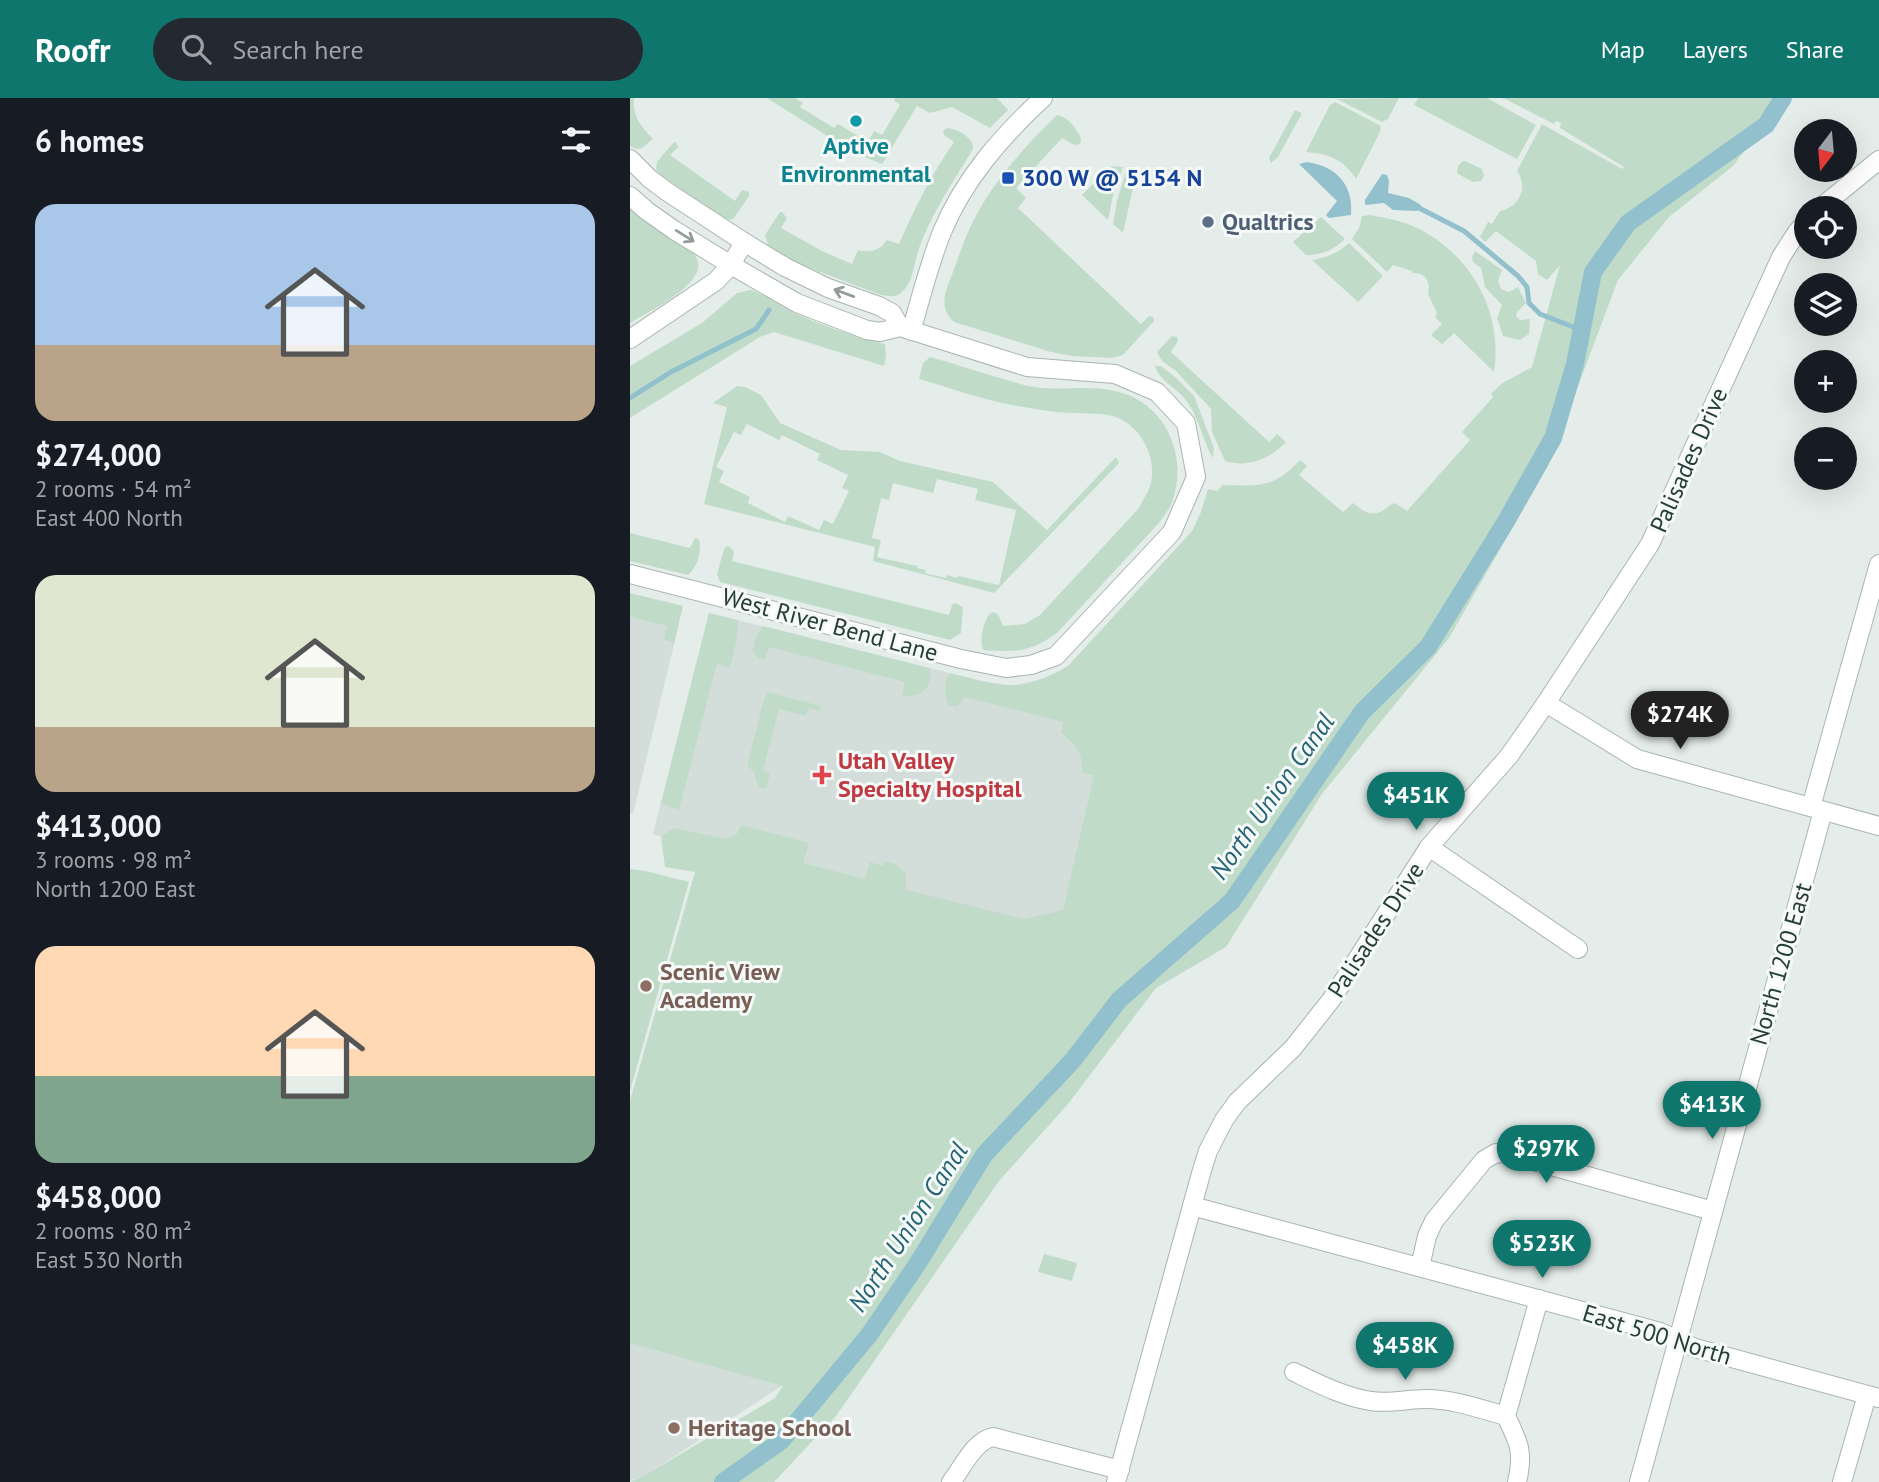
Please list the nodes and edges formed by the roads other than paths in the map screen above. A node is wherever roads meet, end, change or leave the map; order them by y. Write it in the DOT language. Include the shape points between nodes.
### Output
graph roads {
  1 [pos="1043,98"];
  2 [pos="630,159"];
  3 [pos="1879,160"];
  4 [pos="630,196"];
  5 [pos="1835,196"];
  6 [pos="1794,237"];
  7 [pos="744,242"];
  8 [pos="731,265"];
  9 [pos="905,329"];
  10 [pos="630,339"];
  11 [pos="1879,564"];
  12 [pos="630,574"];
  13 [pos="1546,703"];
  14 [pos="1817,809"];
  15 [pos="1879,826"];
  16 [pos="1429,847"];
  17 [pos="1578,949"];
  18 [pos="1192,1206"];
  19 [pos="1713,1212"];
  20 [pos="1420,1267"];
  21 [pos="1539,1299"];
  22 [pos="1678,1340"];
  23 [pos="1294,1373"];
  24 [pos="1873,1397"];
  25 [pos="1506,1416"];
  26 [pos="1118,1476"];
  27 [pos="951,1482"];
  28 [pos="1517,1482"];
  29 [pos="1639,1482"];
  30 [pos="1842,1482"];
  1 -- 9 [label="street" via="976,171 942,232"];
  2 -- 7 [label="street" via="669,193"];
  3 -- 5 [label="street"];
  4 -- 8 [label="street, one-way"];
  6 -- 13 [label="street, Palisades Drive" via="1650,544"];
  7 -- 8 [label="street"];
  9 -- 7 [label="street, one-way" via="892,313 828,288"];
  8 -- 9 [label="street" via="797,303 867,330"];
  8 -- 10 [label="street" via="716,281"];
  9 -- 12 [label="street, West River Bend Lane" via="1027,368 1115,374 1157,392 1186,423 1196,477 1172,532 1056,656 1006,668"];
  11 -- 14 [label="street, North 1200 East"];
  13 -- 14 [label="street" via="1637,759"];
  13 -- 16 [label="street, Palisades Drive" via="1503,764"];
  14 -- 15 [label="street"];
  14 -- 19 [label="street, North 1200 East"];
  16 -- 17 [label="street"];
  16 -- 18 [label="street, Palisades Drive" via="1331,1000 1293,1048 1224,1120 1208,1150"];
  18 -- 20 [label="street, East 500 North"];
  18 -- 26 [label="street, Palisades Drive"];
  19 -- 20 [label="street" via="1496,1153 1483,1160 1434,1221"];
  19 -- 22 [label="street, North 1200 East"];
  20 -- 21 [label="street, East 500 North"];
  21 -- 22 [label="street, East 500 North"];
  21 -- 25 [label="street"];
  22 -- 24 [label="street, East 500 North"];
  22 -- 29 [label="street, North 1200 East"];
  23 -- 25 [label="street" via="1371,1401 1444,1400"];
  24 -- 30 [label="street"];
  25 -- 28 [label="street" via="1521,1449"];
  26 -- 27 [label="street" via="993,1437 976,1448"];
}
